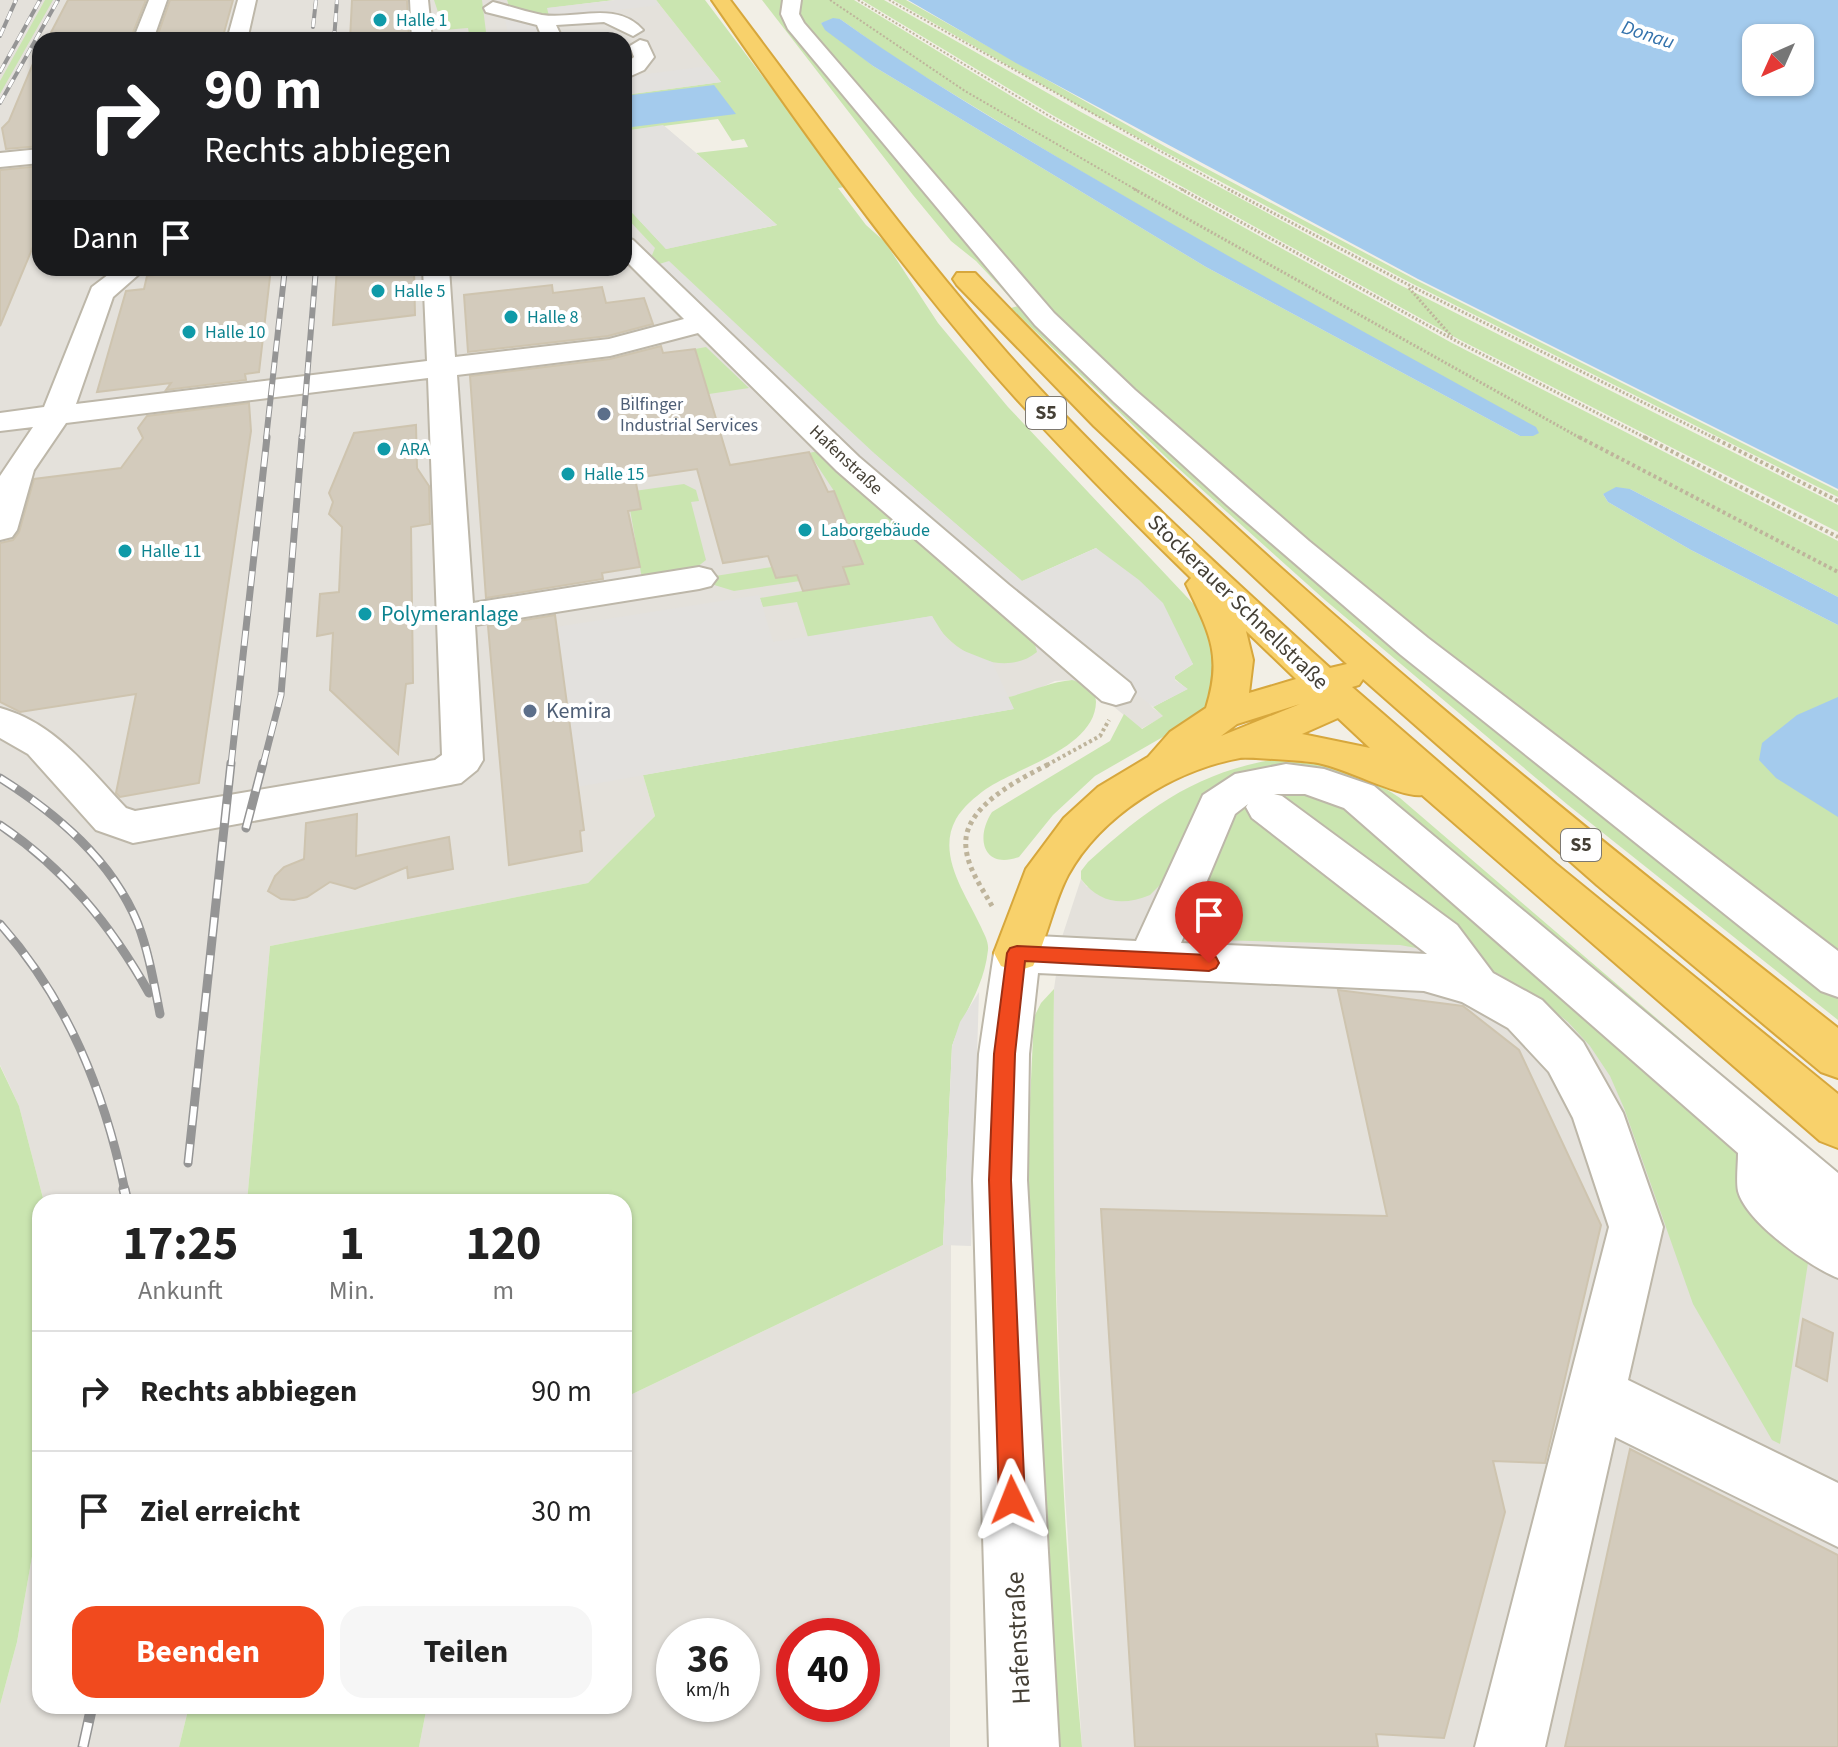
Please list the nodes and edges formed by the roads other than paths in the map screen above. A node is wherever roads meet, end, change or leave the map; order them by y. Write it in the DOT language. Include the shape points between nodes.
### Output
graph roads {
  1 [pos="158,0"];
  2 [pos="247,0"];
  3 [pos="419,0"];
  4 [pos="721,0"];
  5 [pos="792,0"];
  6 [pos="493,4"];
  7 [pos="545,21"];
  8 [pos="497,29"];
  9 [pos="146,32"];
  10 [pos="239,32"];
  11 [pos="421,32"];
  12 [pos="550,32"];
  13 [pos="632,69"];
  14 [pos="810,83"];
  15 [pos="864,153"];
  16 [pos="32,157"];
  17 [pos="0,160"];
  18 [pos="952,262"];
  19 [pos="632,268"];
  20 [pos="123,276"];
  21 [pos="436,276"];
  22 [pos="703,323"];
  23 [pos="442,369"];
  24 [pos="56,416"];
  25 [pos="0,422"];
  26 [pos="0,530"];
  27 [pos="1192,560"];
  28 [pos="699,578"];
  29 [pos="456,617"];
  30 [pos="1380,674"];
  31 [pos="1116,692"];
  32 [pos="1332,692"];
  33 [pos="0,721"];
  34 [pos="1228,731"];
  35 [pos="1445,793"];
  36 [pos="1267,807"];
  37 [pos="1017,953"];
  38 [pos="1150,960"];
  39 [pos="1838,978"];
  40 [pos="1476,987"];
  41 [pos="1838,1057"];
  42 [pos="1838,1125"];
  43 [pos="1764,1144"];
  44 [pos="1838,1206"];
  45 [pos="1838,1252"];
  46 [pos="1595,1395"];
  47 [pos="1838,1516"];
  48 [pos="1024,1747"];
  49 [pos="1510,1747"];
  1 -- 9 [label="street"];
  2 -- 10 [label="street"];
  3 -- 11 [label="street"];
  4 -- 27 [label="highway, Stockerauer Schnellstraße / S5" via="966,324"];
  5 -- 39 [label="street" via="795,25 1065,340 1368,608"];
  6 -- 7 [label="street"];
  6 -- 8 [label="street"];
  7 -- 12 [label="street"];
  7 -- 13 [label="street" via="626,21 644,57"];
  14 -- 15 [label="highway"];
  16 -- 17 [label="street"];
  18 -- 30 [label="highway, Stockerauer Schnellstraße / S5" via="1011,328 1140,454"];
  19 -- 22 [label="street, Hafenstraße"];
  20 -- 24 [label="street" via="101,293"];
  21 -- 23 [label="street"];
  22 -- 23 [label="street" via="610,347"];
  22 -- 31 [label="street, Hafenstraße" via="848,464"];
  23 -- 24 [label="street"];
  23 -- 29 [label="street"];
  24 -- 25 [label="street"];
  24 -- 26 [label="street" via="18,470"];
  27 -- 32 [label="highway, Stockerauer Schnellstraße / S5"];
  27 -- 34 [label="highway" via="1237,657"];
  28 -- 29 [label="street"];
  29 -- 33 [label="street" via="463,760 446,773 133,827 111,819 42,744"];
  30 -- 32 [label="highway" via="1349,676"];
  30 -- 41 [label="highway, Stockerauer Schnellstraße / S5"];
  32 -- 34 [label="highway"];
  32 -- 35 [label="highway, Stockerauer Schnellstraße / S5"];
  34 -- 35 [label="highway" via="1356,758"];
  34 -- 37 [label="highway" via="1113,798 1079,829 1048,869"];
  35 -- 42 [label="highway, Stockerauer Schnellstraße / S5"];
  36 -- 40 [label="street" via="1441,938"];
  37 -- 38 [label="street"];
  37 -- 48 [label="street, Hafenstraße" via="1004,1054 1000,1180"];
  38 -- 40 [label="street" via="1424,972"];
  38 -- 43 [label="street" via="1218,806 1229,794 1266,780 1323,782 1378,810"];
  40 -- 46 [label="street" via="1525,1014 1566,1057 1597,1113 1636,1227"];
  43 -- 44 [label="street"];
  43 -- 45 [label="street" via="1765,1191"];
  46 -- 47 [label="street"];
  46 -- 49 [label="street"];
}
